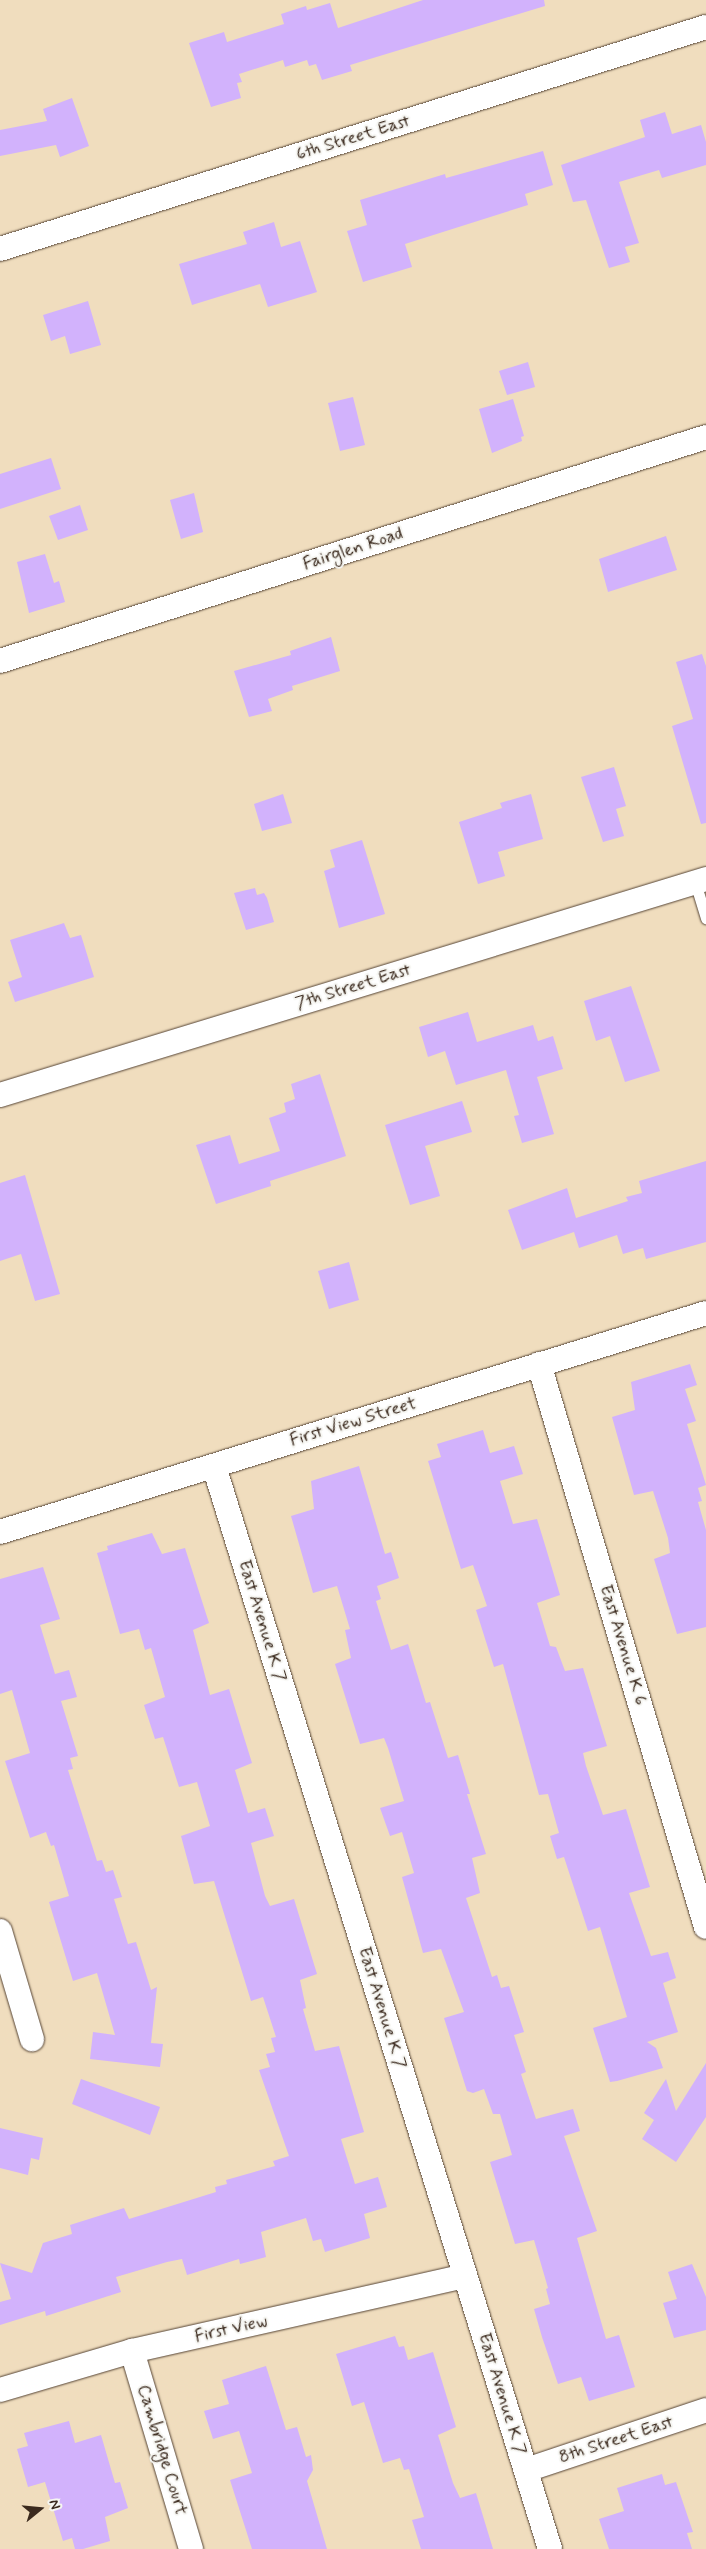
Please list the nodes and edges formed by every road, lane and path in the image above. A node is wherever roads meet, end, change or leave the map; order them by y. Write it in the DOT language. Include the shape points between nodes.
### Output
graph roads {
  1 [pos="706,27"];
  2 [pos="0,249"];
  3 [pos="706,437"];
  4 [pos="0,661"];
  5 [pos="701,880"];
  6 [pos="706,918"];
  7 [pos="0,1096"];
  8 [pos="706,1313"];
  9 [pos="539,1364"];
  10 [pos="214,1466"];
  11 [pos="0,1532"];
  12 [pos="706,1926"];
  13 [pos="0,1931"];
  14 [pos="32,2040"];
  15 [pos="464,2276"];
  16 [pos="132,2351"];
  17 [pos="0,2390"];
  18 [pos="706,2410"];
  19 [pos="526,2470"];
  20 [pos="191,2549"];
  21 [pos="550,2549"];
  1 -- 2 [label="street, 6th Street East"];
  3 -- 4 [label="street, Fairglen Road"];
  5 -- 6 [label="lane"];
  5 -- 7 [label="street, 7th Street East"];
  8 -- 9 [label="street, First View Street"];
  9 -- 10 [label="street, First View Street"];
  9 -- 12 [label="street, East Avenue K 6"];
  10 -- 11 [label="street, First View Street"];
  10 -- 15 [label="street, East Avenue K 7"];
  13 -- 14 [label="street"];
  15 -- 16 [label="street, First View"];
  15 -- 19 [label="street, East Avenue K 7"];
  16 -- 17 [label="street, First View"];
  16 -- 20 [label="street, Cambridge Court"];
  18 -- 19 [label="street, 8th Street East"];
  19 -- 21 [label="street, East Avenue K 7"];
}
